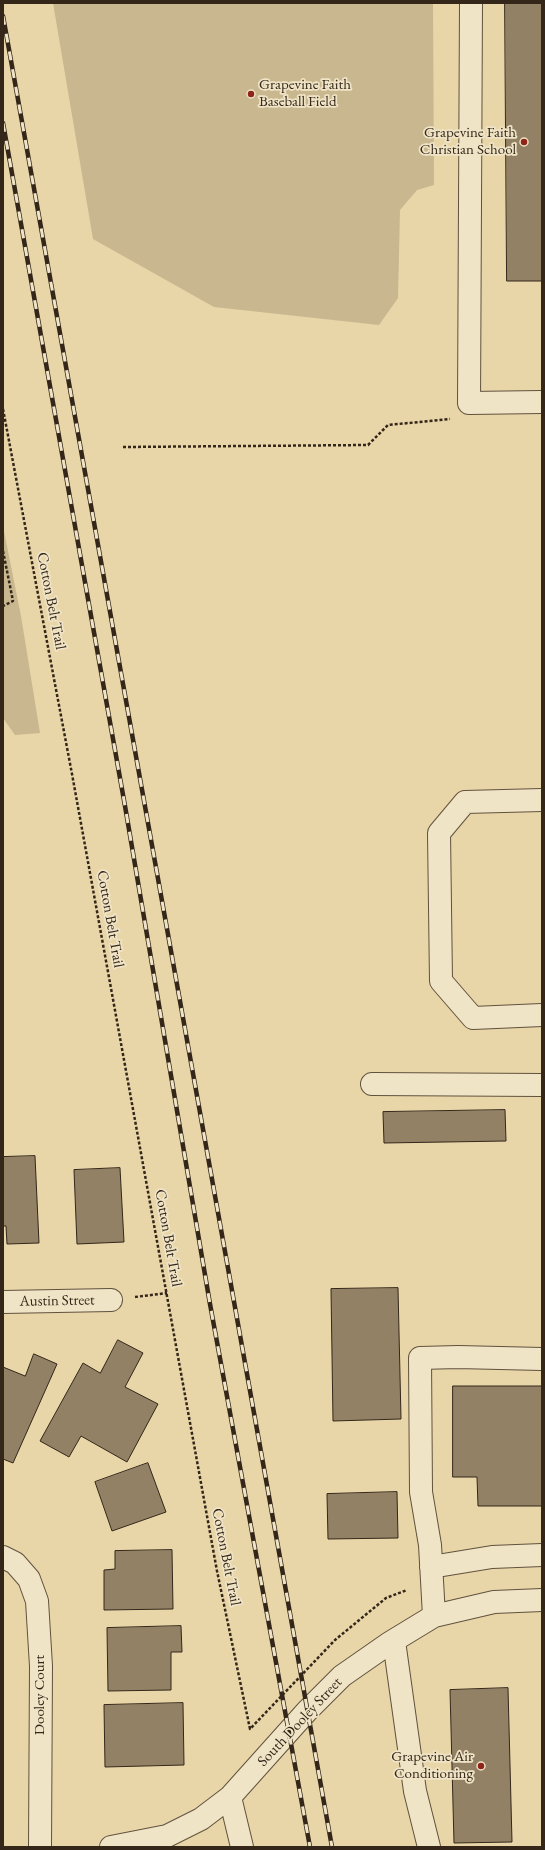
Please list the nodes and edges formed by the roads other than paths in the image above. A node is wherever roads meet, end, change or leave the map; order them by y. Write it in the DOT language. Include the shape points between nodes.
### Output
graph roads {
  1 [pos="471,3"];
  2 [pos="542,402"];
  3 [pos="542,800"];
  4 [pos="542,1015"];
  5 [pos="372,1084"];
  6 [pos="542,1085"];
  7 [pos="111,1300"];
  8 [pos="3,1302"];
  9 [pos="542,1359"];
  10 [pos="542,1554"];
  11 [pos="3,1556"];
  12 [pos="432,1577"];
  13 [pos="542,1600"];
  14 [pos="434,1616"];
  15 [pos="394,1641"];
  16 [pos="230,1797"];
  17 [pos="40,1847"];
  18 [pos="111,1847"];
  19 [pos="242,1847"];
  20 [pos="429,1847"];
  1 -- 2 [label="street" via="469,403"];
  3 -- 4 [label="street" via="465,802 439,833 441,980 473,1018"];
  5 -- 6 [label="street"];
  7 -- 8 [label="street, Austin Street"];
  9 -- 12 [label="street" via="420,1358 421,1492 430,1545"];
  10 -- 12 [label="street" via="492,1556"];
  11 -- 17 [label="street, Dooley Court" via="15,1563 29,1579 36,1601 41,1666"];
  12 -- 14 [label="street"];
  13 -- 14 [label="street, South Dooley Street" via="494,1602"];
  14 -- 15 [label="street, South Dooley Street"];
  15 -- 16 [label="street, South Dooley Street" via="342,1676 302,1716"];
  15 -- 20 [label="street" via="415,1791"];
  16 -- 18 [label="street, South Dooley Street" via="201,1819 167,1836"];
  16 -- 19 [label="street"];
}
